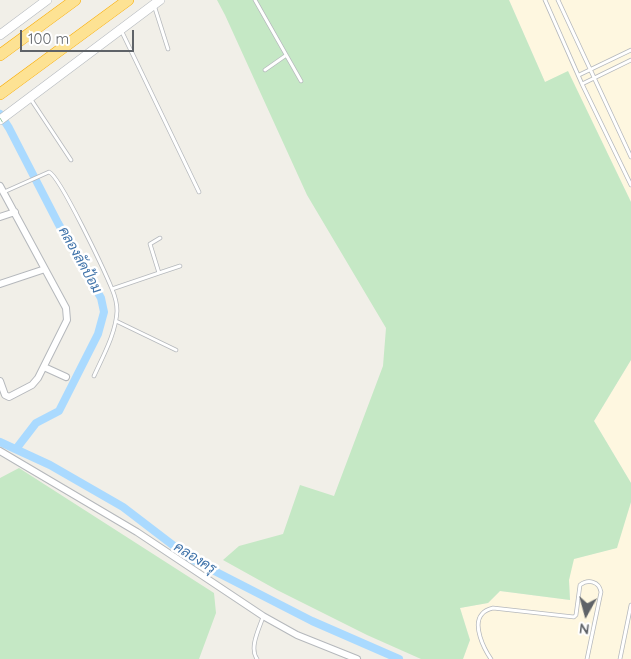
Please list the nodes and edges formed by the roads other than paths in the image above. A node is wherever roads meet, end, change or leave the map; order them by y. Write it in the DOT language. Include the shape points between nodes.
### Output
graph roads {
  1 [pos="47,0"];
  2 [pos="75,0"];
  3 [pos="128,0"];
  4 [pos="255,0"];
  5 [pos="545,0"];
  6 [pos="558,0"];
  7 [pos="157,2"];
  8 [pos="120,30"];
  9 [pos="0,35"];
  10 [pos="168,49"];
  11 [pos="631,50"];
  12 [pos="0,55"];
  13 [pos="285,56"];
  14 [pos="631,60"];
  15 [pos="590,69"];
  16 [pos="265,70"];
  17 [pos="579,75"];
  18 [pos="594,78"];
  19 [pos="300,81"];
  20 [pos="582,84"];
  21 [pos="0,94"];
  22 [pos="30,97"];
  23 [pos="1,120"];
  24 [pos="631,156"];
  25 [pos="71,160"];
  26 [pos="631,185"];
  27 [pos="0,186"];
  28 [pos="4,192"];
  29 [pos="199,192"];
  30 [pos="15,212"];
  31 [pos="0,217"];
  32 [pos="160,238"];
  33 [pos="180,266"];
  34 [pos="46,269"];
  35 [pos="159,273"];
  36 [pos="0,284"];
  37 [pos="112,290"];
  38 [pos="116,321"];
  39 [pos="176,350"];
  40 [pos="44,367"];
  41 [pos="94,376"];
  42 [pos="66,377"];
  43 [pos="0,381"];
  44 [pos="0,451"];
  45 [pos="631,605"];
  46 [pos="263,616"];
  47 [pos="257,659"];
  48 [pos="357,659"];
  49 [pos="491,659"];
  50 [pos="587,659"];
  51 [pos="620,659"];
  1 -- 9 [label="main road"];
  2 -- 12 [label="highway"];
  3 -- 21 [label="highway"];
  4 -- 13 [label="lane"];
  5 -- 17 [label="lane"];
  6 -- 15 [label="lane"];
  7 -- 8 [label="main road"];
  7 -- 10 [label="lane"];
  8 -- 22 [label="main road"];
  8 -- 29 [label="lane"];
  11 -- 15 [label="lane"];
  13 -- 16 [label="lane"];
  13 -- 19 [label="lane"];
  14 -- 18 [label="lane"];
  15 -- 17 [label="lane"];
  15 -- 18 [label="lane"];
  17 -- 20 [label="lane"];
  18 -- 20 [label="lane"];
  18 -- 24 [label="lane"];
  20 -- 26 [label="lane"];
  22 -- 23 [label="main road"];
  22 -- 25 [label="lane"];
  27 -- 28 [label="street"];
  28 -- 30 [label="street"];
  28 -- 37 [label="lane" via="53,173"];
  30 -- 31 [label="street"];
  30 -- 34 [label="street"];
  32 -- 35 [label="lane" via="150,244"];
  33 -- 35 [label="lane"];
  34 -- 36 [label="street"];
  34 -- 40 [label="street" via="66,308 67,320"];
  35 -- 37 [label="lane"];
  37 -- 38 [label="lane" via="117,309"];
  38 -- 39 [label="lane"];
  38 -- 41 [label="lane"];
  40 -- 42 [label="street"];
  40 -- 43 [label="street" via="32,385 13,395 5,396"];
  44 -- 46 [label="street" via="137,532"];
  45 -- 51 [label="lane"];
  46 -- 47 [label="lane" via="254,647"];
  46 -- 48 [label="street" via="298,635"];
  49 -- 50 [label="lane" via="479,634 479,620 484,612 493,608 574,618 580,585 587,582 596,583 601,592"];
}
